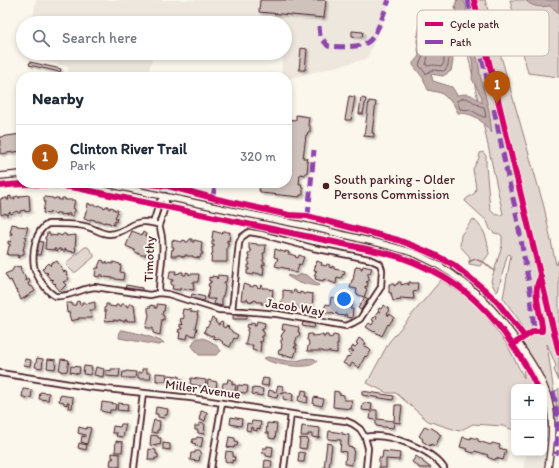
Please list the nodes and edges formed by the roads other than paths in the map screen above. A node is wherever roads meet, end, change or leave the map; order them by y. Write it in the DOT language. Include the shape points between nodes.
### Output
graph roads {
  1 [pos="16,174"];
  2 [pos="0,176"];
  3 [pos="127,188"];
  4 [pos="165,196"];
  5 [pos="153,223"];
  6 [pos="159,226"];
  7 [pos="159,293"];
  8 [pos="232,310"];
  9 [pos="0,372"];
  10 [pos="143,392"];
  11 [pos="222,403"];
  12 [pos="291,414"];
  13 [pos="365,437"];
  14 [pos="134,468"];
  15 [pos="211,468"];
  16 [pos="284,468"];
  17 [pos="366,468"];
  18 [pos="444,468"];
  19 [pos="548,468"];
  1 -- 2 [label="street"];
  3 -- 4 [label="street"];
  4 -- 5 [label="street, Timothy" via="160,201"];
  4 -- 6 [label="street, Timothy" via="166,204"];
  4 -- 19 [label="street" via="402,249 454,275 497,313 543,385 551,415"];
  5 -- 6 [label="street, Timothy"];
  5 -- 7 [label="street, Jacob Way" via="136,223 110,234 87,226 44,225 37,238 34,260 36,273 55,296 87,287 150,296"];
  6 -- 7 [label="street, Timothy" via="163,246"];
  7 -- 8 [label="street, Jacob Way" via="219,310"];
  8 -- 8 [label="street, Jacob Way" via="277,314 346,326 360,319 381,287 382,270 380,264 369,259 249,232 242,236 239,243"];
  9 -- 10 [label="street, Miller Avenue" via="88,387"];
  10 -- 11 [label="street, Miller Avenue"];
  10 -- 14 [label="street"];
  11 -- 12 [label="street, Miller Avenue"];
  11 -- 15 [label="street"];
  12 -- 13 [label="street, Miller Avenue" via="351,423 360,429"];
  12 -- 16 [label="street"];
  13 -- 17 [label="street" via="368,448"];
  13 -- 18 [label="street" via="390,438 409,443 434,458"];
}
